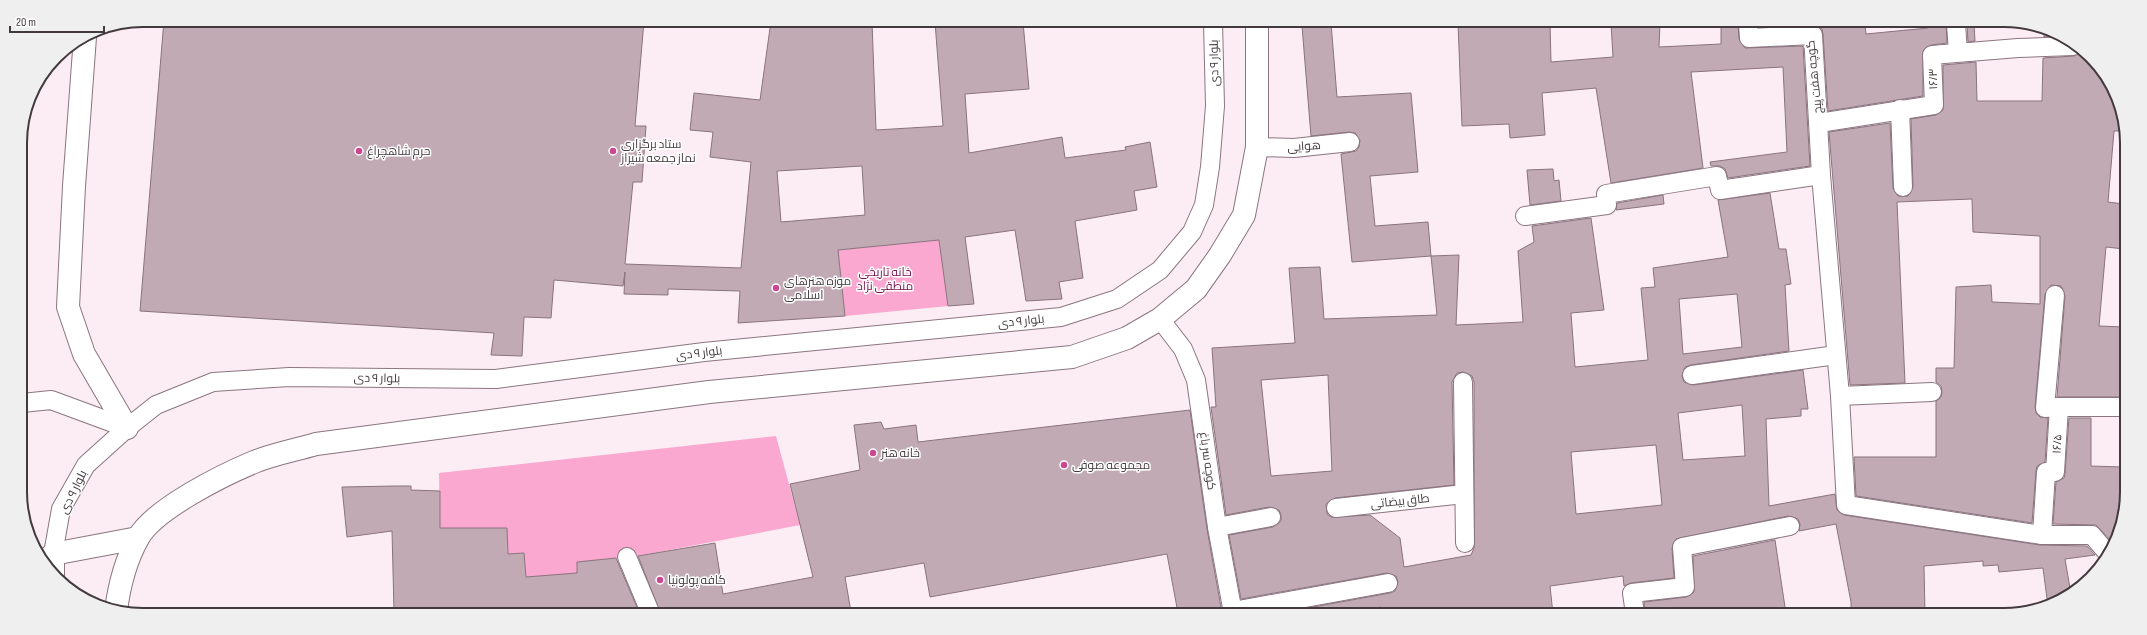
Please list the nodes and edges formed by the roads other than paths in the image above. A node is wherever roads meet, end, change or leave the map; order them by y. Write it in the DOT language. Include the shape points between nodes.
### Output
graph roads {
  1 [pos="1213,27"];
  2 [pos="1257,27"];
  3 [pos="1748,27"];
  4 [pos="1956,27"];
  5 [pos="85,43"];
  6 [pos="2067,46"];
  7 [pos="1958,52"];
  8 [pos="1900,109"];
  9 [pos="1819,123"];
  10 [pos="1350,142"];
  11 [pos="1257,147"];
  12 [pos="1821,175"];
  13 [pos="1903,187"];
  14 [pos="1525,216"];
  15 [pos="2055,295"];
  16 [pos="1160,319"];
  17 [pos="1836,355"];
  18 [pos="1692,374"];
  19 [pos="1463,382"];
  20 [pos="1932,392"];
  21 [pos="1840,396"];
  22 [pos="27,402"];
  23 [pos="2059,406"];
  24 [pos="2120,407"];
  25 [pos="127,428"];
  26 [pos="1464,494"];
  27 [pos="1336,508"];
  28 [pos="1271,517"];
  29 [pos="1790,526"];
  30 [pos="1217,527"];
  31 [pos="2042,535"];
  32 [pos="138,538"];
  33 [pos="1465,543"];
  34 [pos="2104,549"];
  35 [pos="627,557"];
  36 [pos="50,560"];
  37 [pos="51,562"];
  38 [pos="1388,583"];
  39 [pos="117,605"];
  40 [pos="648,608"];
  41 [pos="1232,608"];
  42 [pos="1254,608"];
  43 [pos="1634,608"];
  1 -- 25 [label="lane, بلوار ۹ دی" via="1215,106 1204,205 1192,232 1160,270 1117,299 1061,318 704,352 496,379 289,376 213,382 156,405"];
  2 -- 11 [label="street"];
  3 -- 9 [label="lane, گوچه هفت پیچ" via="1748,38 1813,35"];
  4 -- 7 [label="lane"];
  5 -- 25 [label="street" via="68,308 84,354"];
  6 -- 7 [label="lane, ۱۶/۳"];
  7 -- 8 [label="lane, ۱۶/۳" via="1932,55 1934,105"];
  8 -- 9 [label="lane, ۱۶/۳"];
  8 -- 13 [label="lane"];
  9 -- 12 [label="lane"];
  10 -- 11 [label="lane, هوایی" via="1294,148"];
  11 -- 16 [label="street" via="1244,216 1196,289"];
  12 -- 14 [label="lane" via="1720,190 1717,176 1606,194 1607,205"];
  12 -- 17 [label="lane"];
  15 -- 23 [label="lane" via="2045,408"];
  16 -- 30 [label="lane, کوچه سر باغ" via="1183,349 1196,380"];
  16 -- 32 [label="street" via="1127,338 1072,357 709,392 316,444 255,462 186,496 148,524"];
  17 -- 18 [label="lane"];
  17 -- 21 [label="lane"];
  19 -- 26 [label="lane"];
  20 -- 21 [label="lane"];
  21 -- 31 [label="lane" via="1841,508"];
  22 -- 25 [label="lane" via="51,400"];
  23 -- 24 [label="lane"];
  23 -- 31 [label="lane, ۱۶/۵" via="2055,472 2046,472"];
  25 -- 36 [label="lane, بلوار ۹ دی" via="86,465 61,509"];
  26 -- 27 [label="lane, طاق بیضاتی"];
  26 -- 33 [label="lane"];
  28 -- 30 [label="lane"];
  29 -- 43 [label="lane" via="1682,547 1685,587 1632,593"];
  30 -- 41 [label="lane, کوچه سر باغ"];
  31 -- 34 [label="lane" via="2092,535"];
  32 -- 37 [label="street"];
  32 -- 39 [label="street" via="121,585"];
  35 -- 40 [label="lane"];
  38 -- 42 [label="lane"];
}
